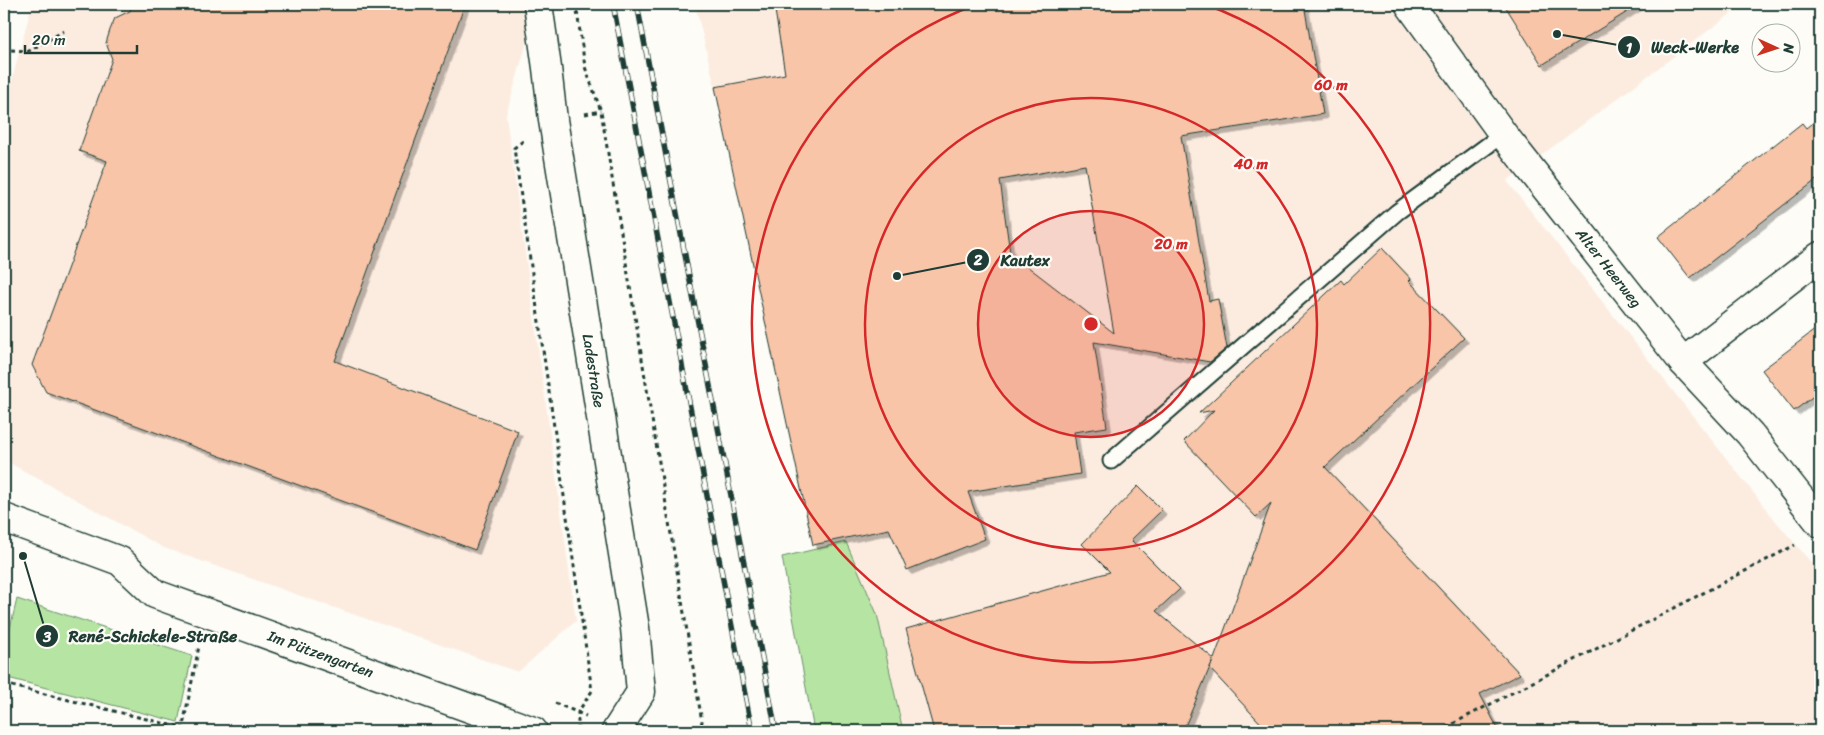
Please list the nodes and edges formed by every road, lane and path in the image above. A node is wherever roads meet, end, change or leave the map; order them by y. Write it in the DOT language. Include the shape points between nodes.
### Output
graph roads {
  1 [pos="538,4"];
  2 [pos="576,4"];
  3 [pos="1409,4"];
  4 [pos="64,31"];
  5 [pos="11,50"];
  6 [pos="601,111"];
  7 [pos="553,120"];
  8 [pos="1503,134"];
  9 [pos="1820,256"];
  10 [pos="1683,362"];
  11 [pos="1111,461"];
  12 [pos="4,518"];
  13 [pos="1812,532"];
  14 [pos="205,614"];
  15 [pos="4,684"];
  16 [pos="182,730"];
  17 [pos="533,731"];
  18 [pos="578,731"];
  19 [pos="616,731"];
  20 [pos="698,731"];
  21 [pos="1439,731"];
  1 -- 7 [label="street, Ladestraße"];
  2 -- 6 [label="path" via="585,67"];
  3 -- 8 [label="street, Alter Heerweg"];
  4 -- 5 [label="path" via="28,51"];
  6 -- 7 [label="path"];
  6 -- 20 [label="path" via="702,722"];
  7 -- 18 [label="path" via="514,148 592,691 578,712"];
  7 -- 19 [label="street, Ladestraße" via="634,628 641,692"];
  8 -- 10 [label="street, Alter Heerweg"];
  8 -- 11 [label="lane" via="1396,212"];
  9 -- 10 [label="street"];
  10 -- 13 [label="street, Alter Heerweg" via="1750,434"];
  12 -- 14 [label="street, Im Pützengarten" via="120,561 155,594"];
  13 -- 21 [label="path"];
  14 -- 16 [label="path"];
  14 -- 17 [label="street, Im Pützengarten"];
  15 -- 16 [label="path"];
}
